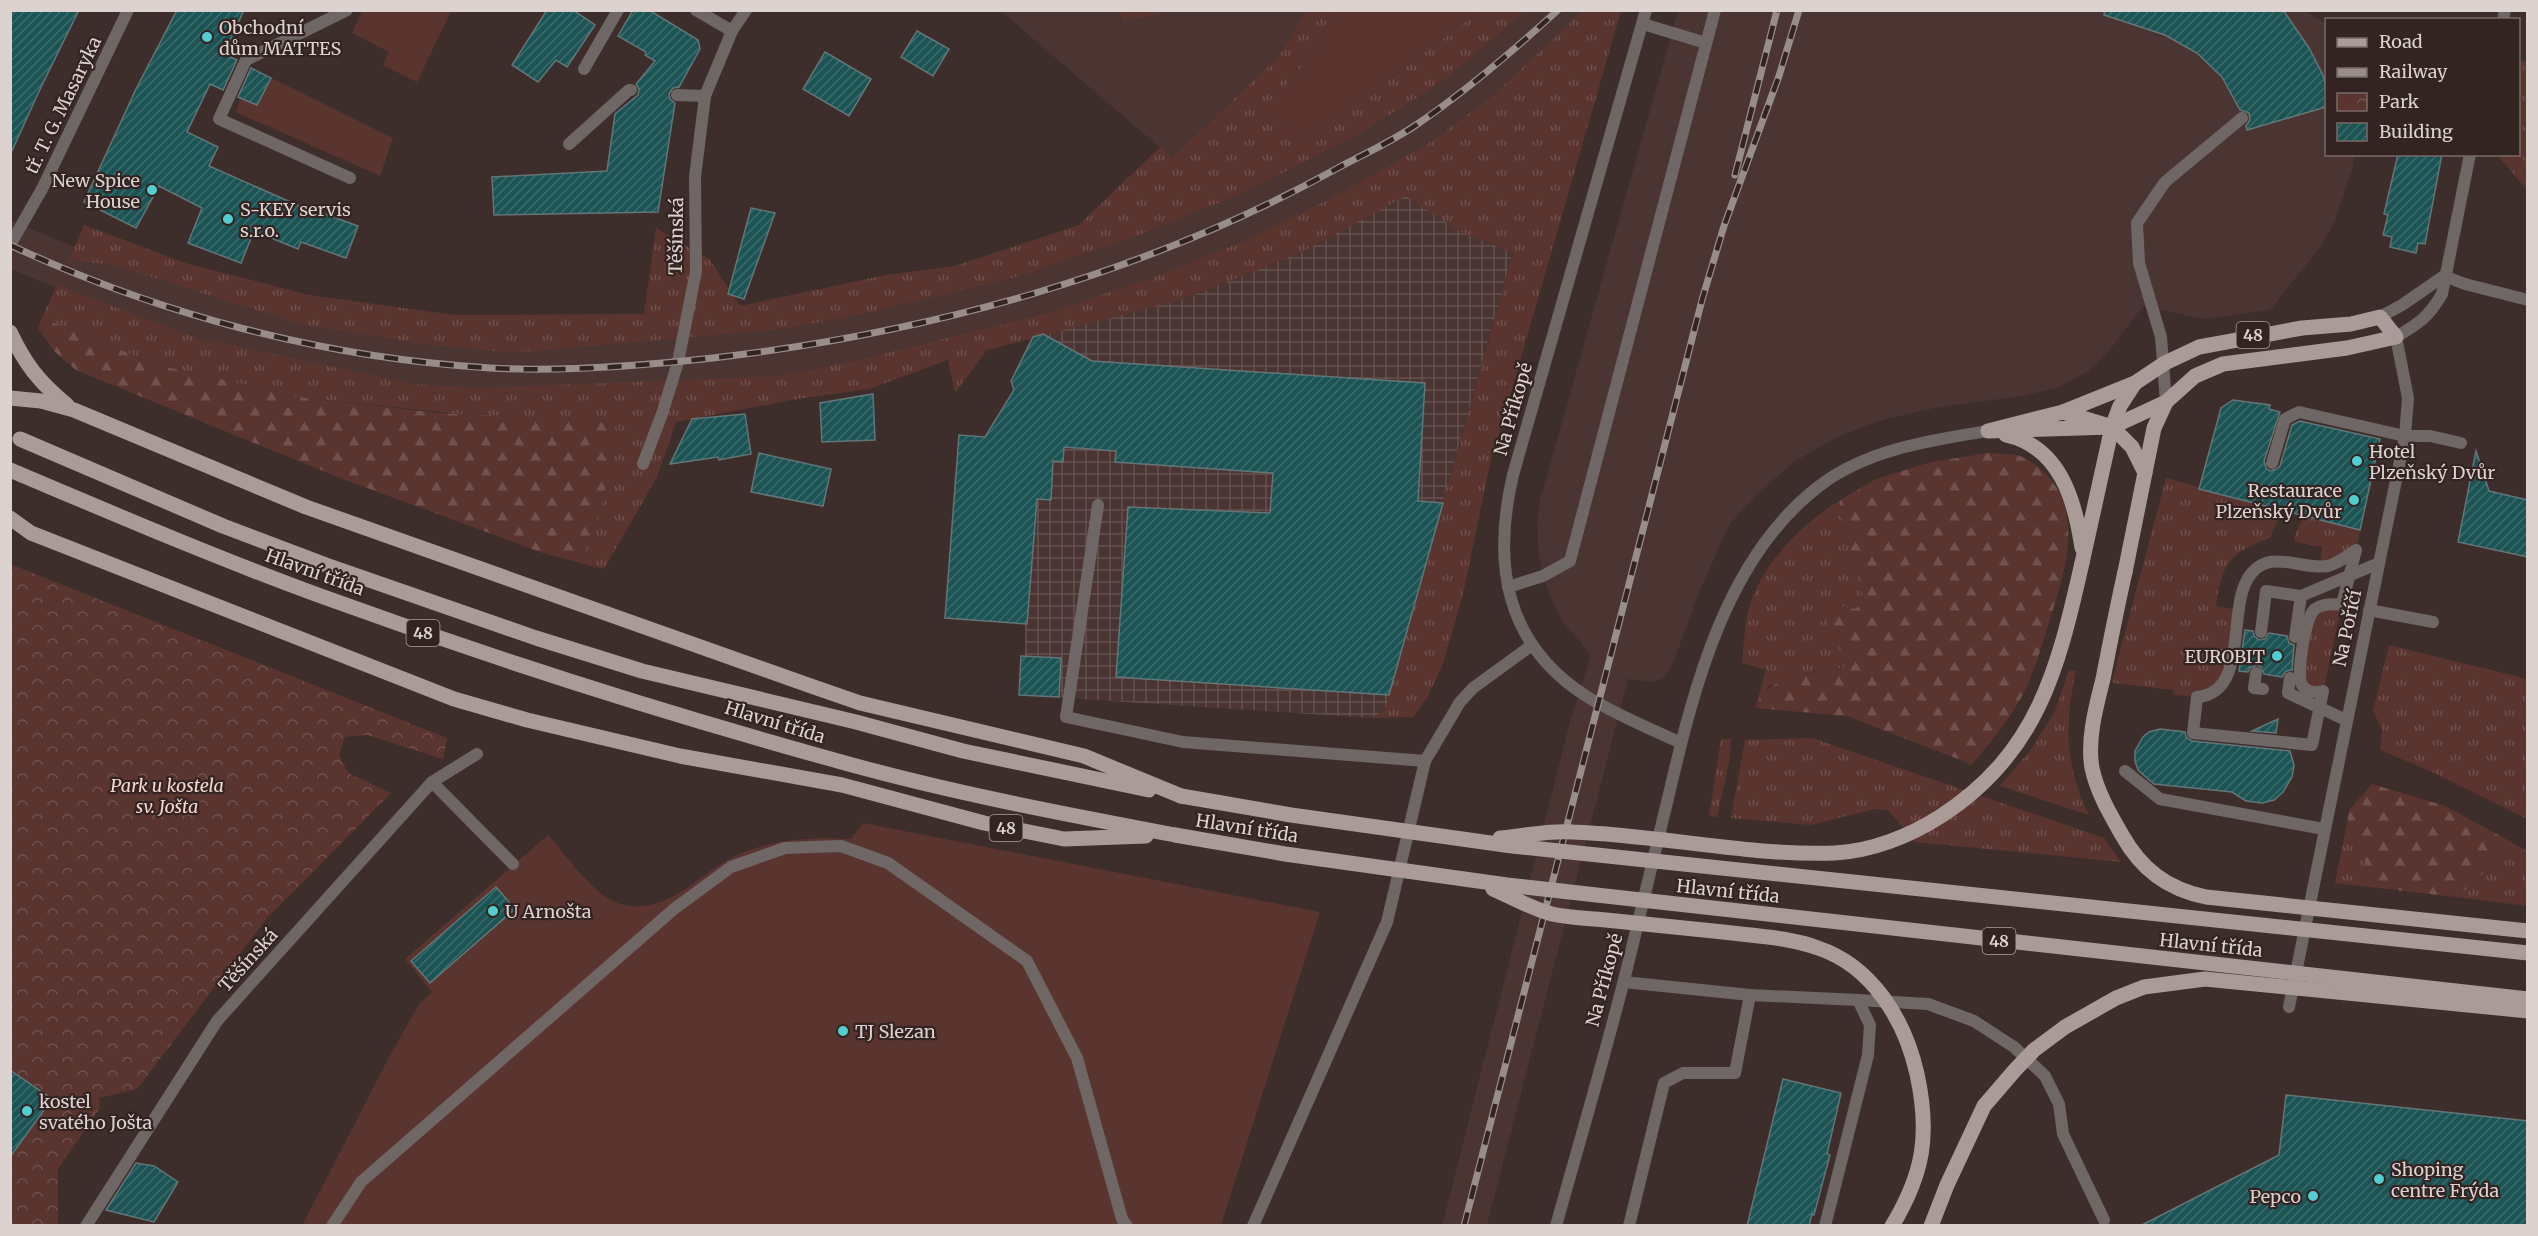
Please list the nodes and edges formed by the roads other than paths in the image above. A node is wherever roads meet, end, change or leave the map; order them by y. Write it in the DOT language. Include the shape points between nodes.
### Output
graph roads {
  1 [pos="128,10"];
  2 [pos="347,10"];
  3 [pos="618,10"];
  4 [pos="696,10"];
  5 [pos="746,10"];
  6 [pos="1646,10"];
  7 [pos="1715,10"];
  8 [pos="1643,24"];
  9 [pos="732,32"];
  10 [pos="1706,43"];
  11 [pos="584,69"];
  12 [pos="631,90"];
  13 [pos="676,95"];
  14 [pos="705,96"];
  15 [pos="2242,118"];
  16 [pos="569,144"];
  17 [pos="2470,156"];
  18 [pos="350,178"];
  19 [pos="10,245"];
  20 [pos="2444,276"];
  21 [pos="2528,300"];
  22 [pos="2380,317"];
  23 [pos="10,332"];
  24 [pos="2396,337"];
  25 [pos="2165,363"];
  26 [pos="2135,383"];
  27 [pos="10,398"];
  28 [pos="2166,402"];
  29 [pos="74,410"];
  30 [pos="2063,412"];
  31 [pos="2112,427"];
  32 [pos="1988,431"];
  33 [pos="2405,436"];
  34 [pos="20,439"];
  35 [pos="2461,443"];
  36 [pos="2272,463"];
  37 [pos="643,464"];
  38 [pos="10,470"];
  39 [pos="2145,473"];
  40 [pos="1098,506"];
  41 [pos="10,518"];
  42 [pos="10,532"];
  43 [pos="31,533"];
  44 [pos="2082,561"];
  45 [pos="2379,563"];
  46 [pos="2349,576"];
  47 [pos="1508,587"];
  48 [pos="2301,596"];
  49 [pos="2369,610"];
  50 [pos="2433,622"];
  51 [pos="2261,632"];
  52 [pos="2295,637"];
  53 [pos="1532,645"];
  54 [pos="2256,673"];
  55 [pos="2290,678"];
  56 [pos="2263,689"];
  57 [pos="2319,707"];
  58 [pos="2346,720"];
  59 [pos="1681,743"];
  60 [pos="477,754"];
  61 [pos="1425,761"];
  62 [pos="2126,771"];
  63 [pos="432,782"];
  64 [pos="1181,796"];
  65 [pos="2324,829"];
  66 [pos="1175,835"];
  67 [pos="1476,841"];
  68 [pos="513,864"];
  69 [pos="1471,880"];
  70 [pos="2528,931"];
  71 [pos="2528,953"];
  72 [pos="1624,982"];
  73 [pos="1750,995"];
  74 [pos="2528,999"];
  75 [pos="1858,1000"];
  76 [pos="2289,1007"];
  77 [pos="2528,1011"];
  78 [pos="2104,1220"];
  79 [pos="86,1226"];
  80 [pos="332,1226"];
  81 [pos="1127,1226"];
  82 [pos="1253,1226"];
  83 [pos="1557,1226"];
  84 [pos="1629,1226"];
  85 [pos="1825,1226"];
  86 [pos="1892,1226"];
  87 [pos="1931,1226"];
  1 -- 19 [label="street, tř. T. G. Masaryka"];
  2 -- 18 [label="street" via="246,60 219,119"];
  3 -- 11 [label="street"];
  4 -- 9 [label="street"];
  5 -- 9 [label="street, Těšínská"];
  6 -- 8 [label="street, Na Příkopě"];
  7 -- 10 [label="street"];
  8 -- 10 [label="street"];
  8 -- 47 [label="street, Na Příkopě" via="1513,475 1504,520"];
  9 -- 14 [label="street, Těšínská"];
  10 -- 47 [label="street" via="1570,561 1543,576"];
  12 -- 16 [label="street"];
  13 -- 14 [label="street"];
  14 -- 37 [label="street, Těšínská" via="695,177 696,271 678,362"];
  15 -- 25 [label="street" via="2165,182 2137,223 2139,263"];
  17 -- 20 [label="street"];
  20 -- 21 [label="street"];
  20 -- 22 [label="street"];
  20 -- 24 [label="street" via="2442,294 2434,309 2422,322"];
  22 -- 24 [label="main road"];
  22 -- 25 [label="main road, 48" via="2240,338 2199,347"];
  23 -- 29 [label="main road, 48" via="31,370 47,389"];
  24 -- 28 [label="main road, 48" via="2347,348 2223,364 2195,376"];
  24 -- 33 [label="street, Na Poříčí" via="2408,398"];
  25 -- 26 [label="main road, 48"];
  25 -- 28 [label="street"];
  26 -- 30 [label="main road, 48"];
  26 -- 31 [label="main road, 48"];
  27 -- 29 [label="main road, 48"];
  28 -- 31 [label="main road"];
  28 -- 39 [label="main road, 48" via="2154,428"];
  29 -- 64 [label="main road, 48" via="306,507 860,703 1084,756"];
  30 -- 31 [label="main road"];
  30 -- 32 [label="main road, 48"];
  31 -- 32 [label="main road"];
  31 -- 39 [label="main road" via="2132,447"];
  31 -- 44 [label="main road, 48"];
  32 -- 44 [label="main road, 48" via="2024,440 2056,467 2073,501"];
  32 -- 59 [label="street, Na Příkopě" via="1912,446 1863,462 1836,474 1801,501 1759,552 1723,615 1695,687"];
  33 -- 35 [label="street" via="2430,436"];
  33 -- 36 [label="street" via="2299,412 2285,418"];
  33 -- 45 [label="street, Na Poříčí"];
  34 -- 64 [label="main road, 48" via="234,530 441,606 642,671 963,751"];
  38 -- 66 [label="main road, Hlavní třída / 48" via="212,555 420,632 622,697 846,764"];
  39 -- 70 [label="main road, 48, bridge" via="2093,723 2091,756 2109,812 2144,866 2171,886 2206,897"];
  40 -- 61 [label="street" via="1066,717 1183,742"];
  41 -- 43 [label="main road, 48"];
  42 -- 43 [label="main road, 48"];
  43 -- 66 [label="main road, 48" via="454,699 527,720 680,756 842,785 984,823 1064,838"];
  44 -- 67 [label="main road, 48, bridge" via="2061,652 2030,725 1986,782 1920,829 1869,847 1837,853 1570,831"];
  45 -- 46 [label="street"];
  45 -- 49 [label="street, Na Poříčí"];
  46 -- 48 [label="street"];
  46 -- 57 [label="street" via="2342,604 2315,609 2306,627 2300,679 2309,691 2323,691"];
  46 -- 57 [label="street" via="2356,550 2329,566 2278,560 2254,571 2240,603 2230,672 2224,685 2197,697 2193,733 2312,745"];
  47 -- 53 [label="street, Na Příkopě"];
  48 -- 51 [label="street" via="2266,591"];
  48 -- 52 [label="street"];
  49 -- 50 [label="street"];
  49 -- 58 [label="street, Na Poříčí"];
  53 -- 59 [label="street, Na Příkopě" via="1559,676 1585,695"];
  53 -- 61 [label="street" via="1460,702"];
  54 -- 56 [label="street" via="2254,688"];
  55 -- 57 [label="street" via="2285,692"];
  57 -- 58 [label="street"];
  58 -- 65 [label="street, Na Poříčí"];
  59 -- 72 [label="street, Na Příkopě"];
  60 -- 63 [label="street, Těšínská"];
  61 -- 82 [label="street" via="1387,922"];
  62 -- 65 [label="street" via="2160,799"];
  63 -- 68 [label="street"];
  63 -- 79 [label="street, Těšínská" via="217,1021"];
  64 -- 67 [label="main road, 48, bridge"];
  65 -- 76 [label="street, Na Poříčí"];
  66 -- 69 [label="main road, Hlavní třída / 48, bridge"];
  67 -- 71 [label="main road, 48, bridge"];
  69 -- 74 [label="main road, Hlavní třída / 48, bridge"];
  69 -- 86 [label="main road, 48, bridge" via="1552,914 1775,938 1818,948 1846,961 1896,1016 1908,1038 1920,1087 1925,1121 1922,1153 1908,1199"];
  72 -- 73 [label="street"];
  72 -- 83 [label="street, Na Příkopě"];
  73 -- 75 [label="street"];
  73 -- 84 [label="street" via="1735,1073 1683,1073 1664,1083"];
  75 -- 78 [label="street" via="1928,1004 1974,1022 2014,1047 2045,1076 2059,1104 2063,1134"];
  75 -- 85 [label="street" via="1870,1025 1868,1055"];
  77 -- 87 [label="main road, bridge" via="2205,979 2144,987 2065,1027 2034,1050 2007,1079 1984,1106"];
  80 -- 81 [label="street" via="361,1182 674,909 731,867 785,848 842,846 888,863 1027,961 1077,1058"];
}
